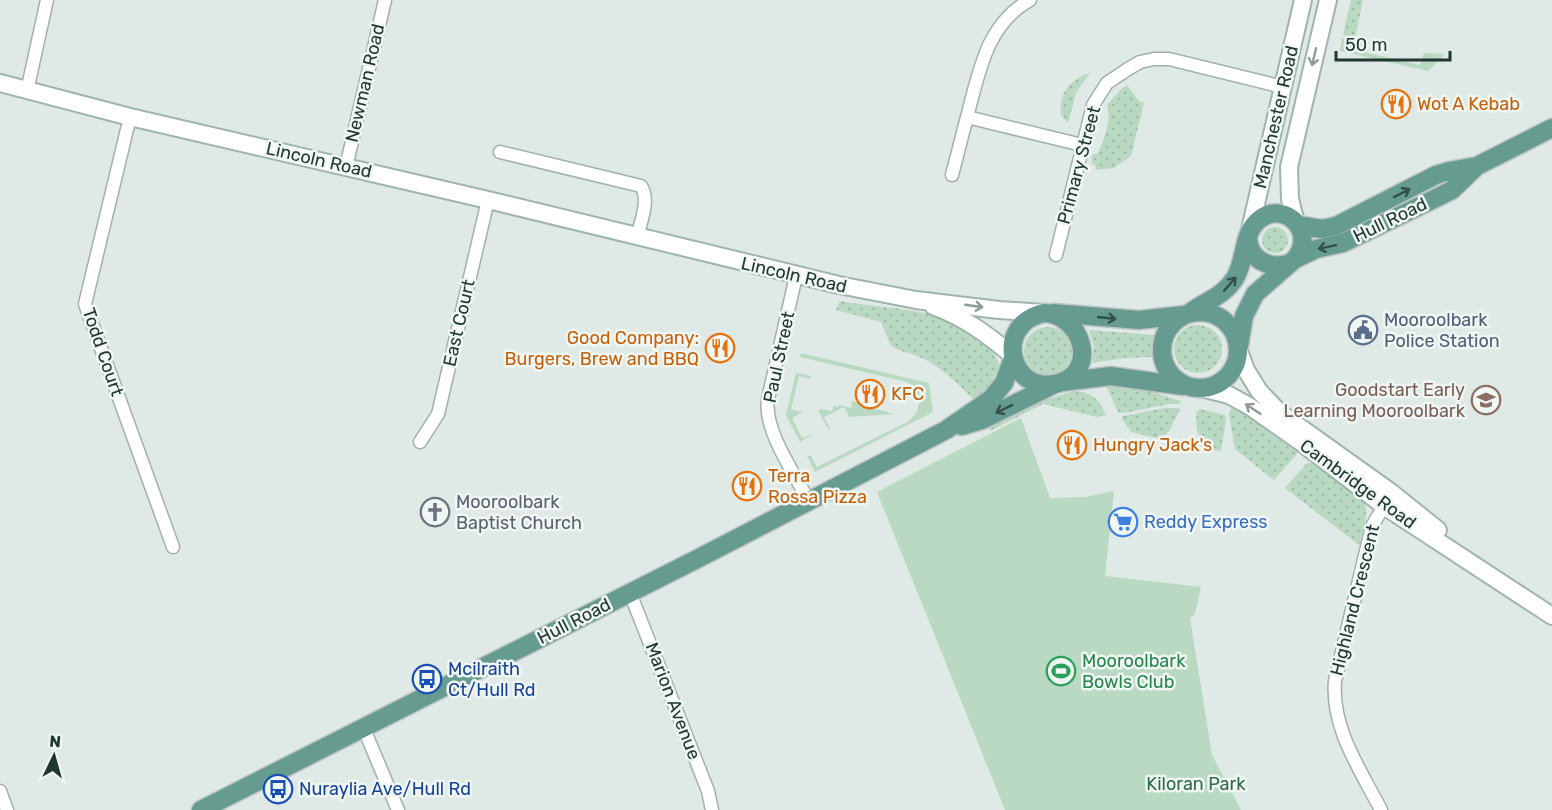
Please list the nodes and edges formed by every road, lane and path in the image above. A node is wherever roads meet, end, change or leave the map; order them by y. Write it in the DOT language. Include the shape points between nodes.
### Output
graph roads {
  1 [pos="47,0"];
  2 [pos="385,0"];
  3 [pos="1030,0"];
  4 [pos="1303,0"];
  5 [pos="1328,0"];
  6 [pos="0,83"];
  7 [pos="1283,87"];
  8 [pos="27,91"];
  9 [pos="130,117"];
  10 [pos="967,117"];
  11 [pos="1552,128"];
  12 [pos="1082,145"];
  13 [pos="500,152"];
  14 [pos="346,167"];
  15 [pos="952,176"];
  16 [pos="488,200"];
  17 [pos="1297,224"];
  18 [pos="1354,228"];
  19 [pos="1249,236"];
  20 [pos="637,237"];
  21 [pos="1056,255"];
  22 [pos="1292,262"];
  23 [pos="796,276"];
  24 [pos="916,300"];
  25 [pos="1046,313"];
  26 [pos="1187,314"];
  27 [pos="1239,349"];
  28 [pos="1013,357"];
  29 [pos="1058,383"];
  30 [pos="1195,388"];
  31 [pos="946,430"];
  32 [pos="420,442"];
  33 [pos="1312,444"];
  34 [pos="1388,500"];
  35 [pos="809,501"];
  36 [pos="173,547"];
  37 [pos="630,593"];
  38 [pos="1552,616"];
  39 [pos="364,729"];
  40 [pos="0,791"];
  41 [pos="8,810"];
  42 [pos="201,810"];
  43 [pos="398,810"];
  44 [pos="712,810"];
  45 [pos="1381,810"];
  1 -- 8 [label="street"];
  2 -- 14 [label="street, Newman Road"];
  3 -- 10 [label="street" via="1007,16 996,31 980,68"];
  4 -- 7 [label="main road, Manchester Road"];
  5 -- 17 [label="main road, Manchester Road, one-way" via="1289,167 1290,199"];
  6 -- 8 [label="main road, Lincoln Road"];
  7 -- 12 [label="street, Primary Street" via="1169,59 1140,62 1109,82 1099,95"];
  7 -- 19 [label="main road, Manchester Road"];
  8 -- 9 [label="main road, Lincoln Road"];
  9 -- 14 [label="main road, Lincoln Road"];
  9 -- 36 [label="street, Todd Court" via="85,304"];
  10 -- 12 [label="street"];
  10 -- 15 [label="street"];
  11 -- 18 [label="main road, Hull Road" via="1477,166 1452,190"];
  12 -- 21 [label="street, Primary Street"];
  13 -- 20 [label="street" via="641,186 645,192 644,208"];
  14 -- 16 [label="main road, Lincoln Road"];
  16 -- 20 [label="main road, Lincoln Road"];
  16 -- 32 [label="street, East Court" via="438,414"];
  17 -- 18 [label="main road, Hull Road"];
  17 -- 19 [label="main road, Hull Road" via="1286,216 1272,214 1259,219"];
  17 -- 22 [label="main road" via="1303,242"];
  18 -- 22 [label="main road, Hull Road, one-way" via="1339,244 1316,249"];
  19 -- 22 [label="main road" via="1251,251 1259,260 1272,266"];
  26 -- 19 [label="main road, one-way" via="1232,283"];
  20 -- 23 [label="main road, Lincoln Road"];
  22 -- 27 [label="main road, Hull Road" via="1255,294 1244,316"];
  23 -- 24 [label="main road, Lincoln Road"];
  23 -- 35 [label="street, Paul Street" via="767,412 777,441"];
  24 -- 25 [label="main road, Lincoln Road, one-way"];
  24 -- 28 [label="main road, Lincoln Road" via="966,321"];
  25 -- 26 [label="main road, one-way" via="1139,320"];
  25 -- 28 [label="main road" via="1029,318 1019,327"];
  25 -- 29 [label="main road" via="1060,317 1072,327 1082,346 1077,370"];
  26 -- 27 [label="main road" via="1205,312 1221,318 1233,331"];
  26 -- 30 [label="main road" via="1167,331 1162,355 1169,373"];
  27 -- 30 [label="main road" via="1227,377 1212,386"];
  27 -- 33 [label="main road, Cambridge Road" via="1251,378 1268,402"];
  28 -- 29 [label="main road" via="1029,379 1042,384"];
  28 -- 31 [label="main road, Hull Road" via="1004,383 991,399"];
  29 -- 30 [label="main road, Hull Road" via="1111,376"];
  29 -- 31 [label="main road, Hull Road, one-way" via="982,420"];
  33 -- 30 [label="main road, Cambridge Road, one-way" via="1236,398"];
  31 -- 35 [label="main road, Hull Road"];
  33 -- 34 [label="main road, Cambridge Road"];
  34 -- 38 [label="main road, Cambridge Road"];
  34 -- 45 [label="street, Highland Crescent" via="1372,526 1334,694 1340,728"];
  35 -- 37 [label="main road, Hull Road"];
  37 -- 39 [label="main road, Hull Road"];
  37 -- 44 [label="street, Marion Avenue"];
  39 -- 42 [label="main road, Hull Road"];
  39 -- 43 [label="street"];
  40 -- 41 [label="street"];
}
